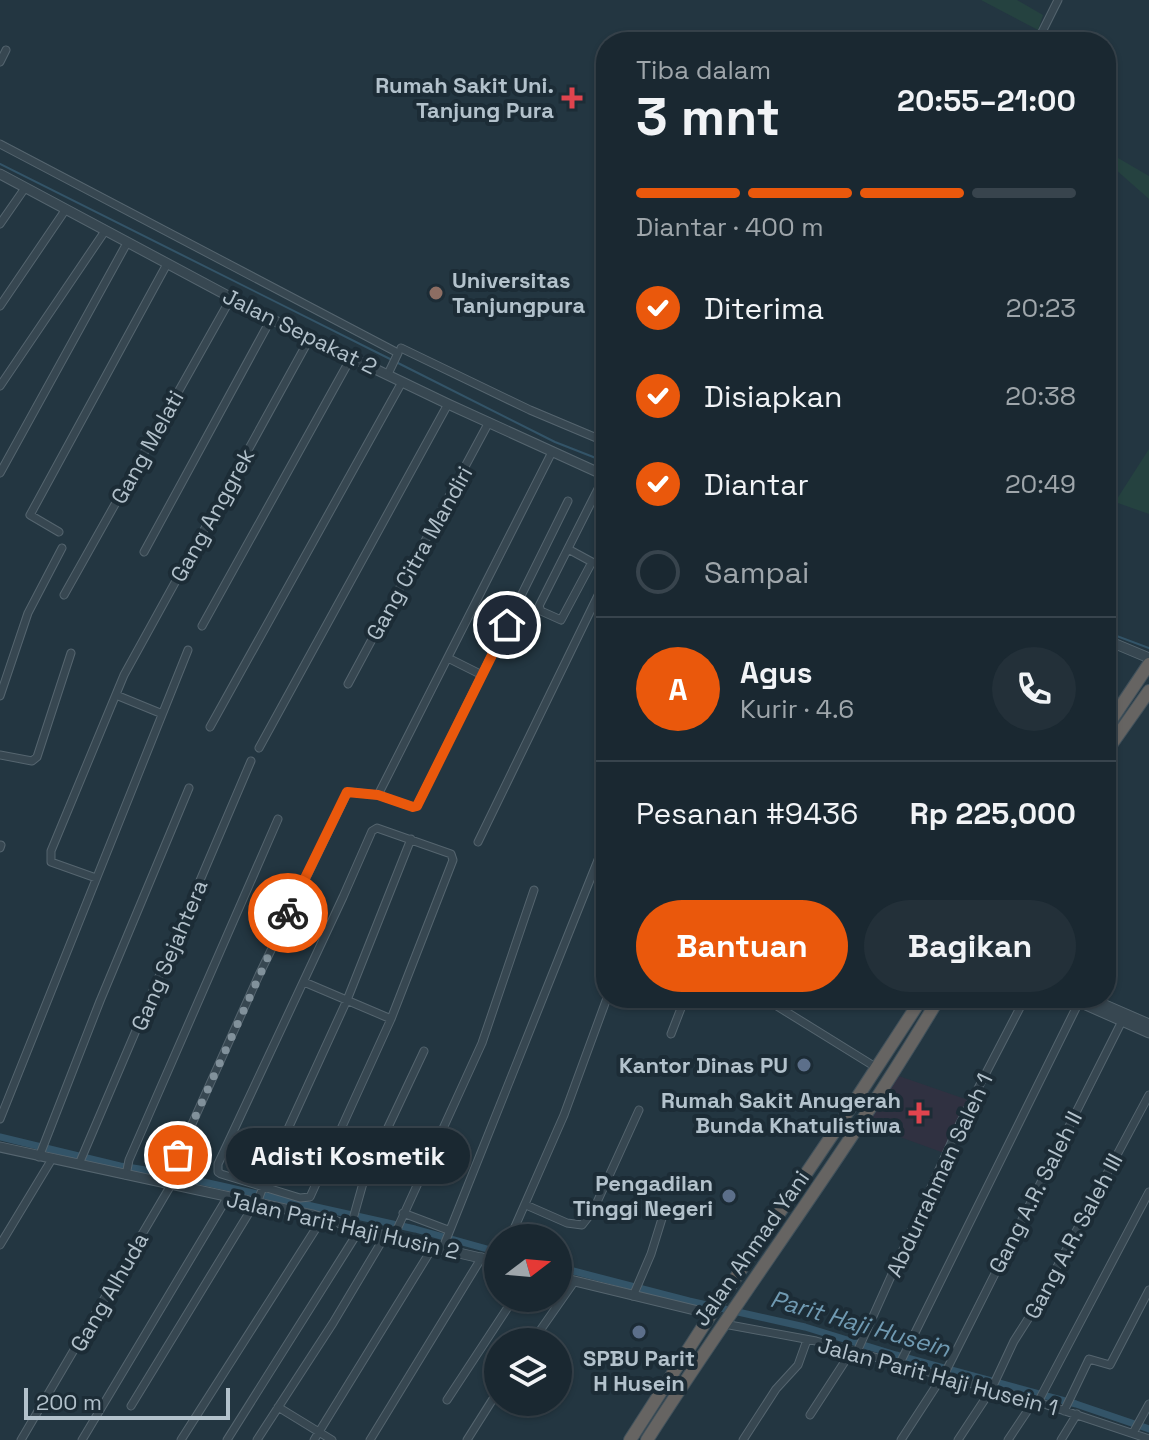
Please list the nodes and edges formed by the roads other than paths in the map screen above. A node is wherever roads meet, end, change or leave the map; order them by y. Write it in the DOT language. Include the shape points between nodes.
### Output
graph roads {
  1 [pos="1058,0"];
  2 [pos="1042,32"];
  3 [pos="6,50"];
  4 [pos="0,62"];
  5 [pos="0,144"];
  6 [pos="0,174"];
  7 [pos="25,188"];
  8 [pos="66,209"];
  9 [pos="0,224"];
  10 [pos="105,231"];
  11 [pos="127,243"];
  12 [pos="167,264"];
  13 [pos="231,298"];
  14 [pos="0,306"];
  15 [pos="271,319"];
  16 [pos="311,336"];
  17 [pos="399,352"];
  18 [pos="352,356"];
  19 [pos="390,371"];
  20 [pos="402,382"];
  21 [pos="0,386"];
  22 [pos="448,404"];
  23 [pos="489,422"];
  24 [pos="596,438"];
  25 [pos="552,452"];
  26 [pos="596,472"];
  27 [pos="0,473"];
  28 [pos="596,495"];
  29 [pos="568,501"];
  30 [pos="59,532"];
  31 [pos="62,548"];
  32 [pos="568,549"];
  33 [pos="144,552"];
  34 [pos="64,595"];
  35 [pos="596,600"];
  36 [pos="202,626"];
  37 [pos="1116,644"];
  38 [pos="188,650"];
  39 [pos="71,653"];
  40 [pos="448,658"];
  41 [pos="1149,658"];
  42 [pos="1149,664"];
  43 [pos="482,675"];
  44 [pos="348,684"];
  45 [pos="1149,691"];
  46 [pos="116,695"];
  47 [pos="0,696"];
  48 [pos="1122,704"];
  49 [pos="1134,712"];
  50 [pos="160,713"];
  51 [pos="1116,713"];
  52 [pos="210,727"];
  53 [pos="1116,738"];
  54 [pos="259,748"];
  55 [pos="0,755"];
  56 [pos="251,761"];
  57 [pos="189,788"];
  58 [pos="378,795"];
  59 [pos="278,819"];
  60 [pos="411,839"];
  61 [pos="478,842"];
  62 [pos="596,865"];
  63 [pos="96,878"];
  64 [pos="534,890"];
  65 [pos="304,982"];
  66 [pos="347,1000"];
  67 [pos="603,1008"];
  68 [pos="681,1008"];
  69 [pos="780,1008"];
  70 [pos="916,1008"];
  71 [pos="933,1008"];
  72 [pos="1020,1008"];
  73 [pos="1070,1008"];
  74 [pos="1092,1008"];
  75 [pos="1112,1008"];
  76 [pos="391,1019"];
  77 [pos="1122,1021"];
  78 [pos="1149,1024"];
  79 [pos="1149,1033"];
  80 [pos="671,1034"];
  81 [pos="424,1051"];
  82 [pos="877,1068"];
  83 [pos="1149,1095"];
  84 [pos="639,1110"];
  85 [pos="845,1116"];
  86 [pos="0,1119"];
  87 [pos="859,1126"];
  88 [pos="0,1147"];
  89 [pos="40,1156"];
  90 [pos="52,1159"];
  91 [pos="80,1162"];
  92 [pos="126,1173"];
  93 [pos="168,1183"];
  94 [pos="261,1189"];
  95 [pos="1149,1192"];
  96 [pos="227,1198"];
  97 [pos="256,1202"];
  98 [pos="526,1205"];
  99 [pos="665,1209"];
  100 [pos="403,1213"];
  101 [pos="322,1219"];
  102 [pos="517,1224"];
  103 [pos="355,1226"];
  104 [pos="393,1232"];
  105 [pos="443,1241"];
  106 [pos="0,1245"];
  107 [pos="482,1257"];
  108 [pos="574,1282"];
  109 [pos="1149,1290"];
  110 [pos="634,1296"];
  111 [pos="684,1309"];
  112 [pos="714,1309"];
  113 [pos="505,1312"];
  114 [pos="729,1316"];
  115 [pos="703,1326"];
  116 [pos="542,1328"];
  117 [pos="807,1340"];
  118 [pos="855,1352"];
  119 [pos="902,1360"];
  120 [pos="945,1373"];
  121 [pos="994,1384"];
  122 [pos="447,1400"];
  123 [pos="1037,1401"];
  124 [pos="131,1406"];
  125 [pos="278,1407"];
  126 [pos="1147,1407"];
  127 [pos="1065,1409"];
  128 [pos="484,1413"];
  129 [pos="1077,1414"];
  130 [pos="810,1415"];
  131 [pos="1134,1430"];
  132 [pos="319,1432"];
  133 [pos="1146,1439"];
  134 [pos="21,1440"];
  135 [pos="82,1440"];
  136 [pos="181,1440"];
  137 [pos="227,1440"];
  138 [pos="257,1440"];
  139 [pos="314,1440"];
  140 [pos="332,1440"];
  141 [pos="370,1440"];
  142 [pos="467,1440"];
  143 [pos="630,1440"];
  144 [pos="647,1440"];
  145 [pos="743,1440"];
  146 [pos="901,1440"];
  147 [pos="958,1440"];
  148 [pos="1008,1440"];
  149 [pos="1061,1440"];
  1 -- 2 [label="street"];
  3 -- 4 [label="street"];
  5 -- 17 [label="street"];
  6 -- 7 [label="street, Jalan Sepakat 2"];
  7 -- 8 [label="street, Jalan Sepakat 2"];
  7 -- 9 [label="street"];
  8 -- 10 [label="street, Jalan Sepakat 2"];
  8 -- 14 [label="street"];
  10 -- 11 [label="street, Jalan Sepakat 2"];
  10 -- 21 [label="street"];
  11 -- 12 [label="street, Jalan Sepakat 2"];
  11 -- 27 [label="street"];
  12 -- 13 [label="street, Jalan Sepakat 2"];
  12 -- 30 [label="street" via="30,515"];
  13 -- 15 [label="street, Jalan Sepakat 2"];
  13 -- 34 [label="street, Gang Melati"];
  15 -- 16 [label="street, Jalan Sepakat 2"];
  15 -- 33 [label="street"];
  16 -- 18 [label="street, Jalan Sepakat 2"];
  16 -- 46 [label="street, Gang Anggrek"];
  17 -- 19 [label="street"];
  17 -- 24 [label="street"];
  18 -- 19 [label="street, Jalan Sepakat 2"];
  18 -- 36 [label="street"];
  19 -- 20 [label="street, Jalan Sepakat 2"];
  20 -- 22 [label="street, Jalan Sepakat 2"];
  20 -- 52 [label="street"];
  22 -- 23 [label="street, Jalan Sepakat 2"];
  22 -- 54 [label="street"];
  23 -- 25 [label="street, Jalan Sepakat 2"];
  23 -- 44 [label="street, Gang Citra Mandiri"];
  25 -- 26 [label="street, Jalan Sepakat 2"];
  25 -- 40 [label="street"];
  28 -- 32 [label="street"];
  29 -- 43 [label="street"];
  31 -- 47 [label="street" via="28,613"];
  32 -- 32 [label="street" via="592,562 561,620 539,606"];
  35 -- 61 [label="street"];
  37 -- 41 [label="street"];
  38 -- 50 [label="street"];
  39 -- 55 [label="street" via="37,757 32,761"];
  40 -- 43 [label="street"];
  40 -- 58 [label="street"];
  42 -- 48 [label="highway"];
  43 -- 58 [label="street" via="417,806"];
  45 -- 49 [label="highway"];
  46 -- 50 [label="street"];
  46 -- 63 [label="street, Gang Anggrek" via="49,856 51,862"];
  48 -- 49 [label="highway"];
  48 -- 51 [label="highway"];
  49 -- 53 [label="highway"];
  50 -- 63 [label="street"];
  56 -- 91 [label="street, Gang Sejahtera"];
  57 -- 89 [label="street"];
  58 -- 93 [label="street, Gang Alhuda" via="346,795 259,975"];
  59 -- 92 [label="street"];
  60 -- 65 [label="street" via="372,831"];
  60 -- 66 [label="street"];
  60 -- 76 [label="street" via="451,854 453,860"];
  62 -- 105 [label="street"];
  63 -- 86 [label="street"];
  64 -- 100 [label="street" via="482,1043"];
  65 -- 66 [label="street"];
  65 -- 94 [label="street" via="218,1164 221,1174"];
  66 -- 76 [label="street"];
  66 -- 94 [label="street"];
  67 -- 98 [label="street"];
  68 -- 80 [label="street"];
  69 -- 82 [label="street"];
  70 -- 82 [label="highway, Jalan Ahmad Yani"];
  71 -- 87 [label="highway, Jalan Ahmad Yani"];
  72 -- 118 [label="street, Abdurrahman Saleh 1" via="960,1123"];
  73 -- 119 [label="street" via="975,1217"];
  74 -- 77 [label="street"];
  75 -- 78 [label="street"];
  76 -- 94 [label="street" via="310,1197"];
  77 -- 79 [label="street"];
  77 -- 120 [label="street, Gang A.R. Saleh II"];
  81 -- 103 [label="street" via="365,1176"];
  82 -- 85 [label="highway, Jalan Ahmad Yani"];
  83 -- 121 [label="street, Gang A.R. Saleh III"];
  84 -- 98 [label="street" via="582,1225"];
  85 -- 87 [label="highway"];
  85 -- 112 [label="highway, Jalan Ahmad Yani"];
  87 -- 114 [label="highway, Jalan Ahmad Yani"];
  88 -- 89 [label="street, Jalan Parit Haji Husin 2"];
  89 -- 90 [label="street, Jalan Parit Haji Husin 2"];
  90 -- 91 [label="street, Jalan Parit Haji Husin 2"];
  90 -- 106 [label="street"];
  91 -- 92 [label="street, Jalan Parit Haji Husin 2"];
  92 -- 93 [label="street, Jalan Parit Haji Husin 2"];
  93 -- 96 [label="street, Jalan Parit Haji Husin 2"];
  93 -- 134 [label="street, Gang Alhuda"];
  94 -- 97 [label="street"];
  95 -- 123 [label="street"];
  96 -- 97 [label="street, Jalan Parit Haji Husin 2"];
  96 -- 135 [label="street"];
  97 -- 101 [label="street, Jalan Parit Haji Husin 2"];
  97 -- 124 [label="street"];
  98 -- 102 [label="street"];
  99 -- 110 [label="street"];
  100 -- 104 [label="street"];
  100 -- 105 [label="street"];
  101 -- 103 [label="street, Jalan Parit Haji Husin 2"];
  101 -- 136 [label="street"];
  103 -- 104 [label="street, Jalan Parit Haji Husin 2"];
  103 -- 137 [label="street"];
  104 -- 105 [label="street, Jalan Parit Haji Husin 2"];
  104 -- 125 [label="street"];
  105 -- 107 [label="street, Jalan Parit Haji Husin 2"];
  105 -- 132 [label="street"];
  107 -- 141 [label="street"];
  108 -- 110 [label="street"];
  108 -- 116 [label="street"];
  109 -- 127 [label="street" via="1110,1365 1089,1359"];
  110 -- 111 [label="street"];
  111 -- 112 [label="street"];
  111 -- 115 [label="street"];
  112 -- 115 [label="highway, Jalan Ahmad Yani"];
  113 -- 122 [label="street"];
  114 -- 117 [label="street, Jalan Parit Haji Husein 1"];
  114 -- 144 [label="highway, Jalan Ahmad Yani"];
  115 -- 143 [label="highway, Jalan Ahmad Yani"];
  117 -- 118 [label="street, Jalan Parit Haji Husein 1"];
  117 -- 145 [label="street" via="798,1365"];
  118 -- 119 [label="street, Jalan Parit Haji Husein 1"];
  118 -- 130 [label="street, Abdurrahman Saleh 1"];
  119 -- 120 [label="street, Jalan Parit Haji Husein 1"];
  120 -- 121 [label="street, Jalan Parit Haji Husein 1"];
  120 -- 146 [label="street, Gang A.R. Saleh II"];
  121 -- 123 [label="street, Jalan Parit Haji Husein 1"];
  121 -- 147 [label="street, Gang A.R. Saleh III"];
  123 -- 127 [label="street, Jalan Parit Haji Husein 1"];
  123 -- 148 [label="street"];
  125 -- 132 [label="street"];
  125 -- 138 [label="street"];
  126 -- 131 [label="street"];
  127 -- 129 [label="street, Jalan Parit Haji Husein 1"];
  128 -- 142 [label="street"];
  129 -- 131 [label="street, Jalan Parit Haji Husein 1"];
  129 -- 149 [label="street"];
  131 -- 133 [label="street, Jalan Parit Haji Husein 1"];
  132 -- 139 [label="street"];
  132 -- 140 [label="street"];
}
